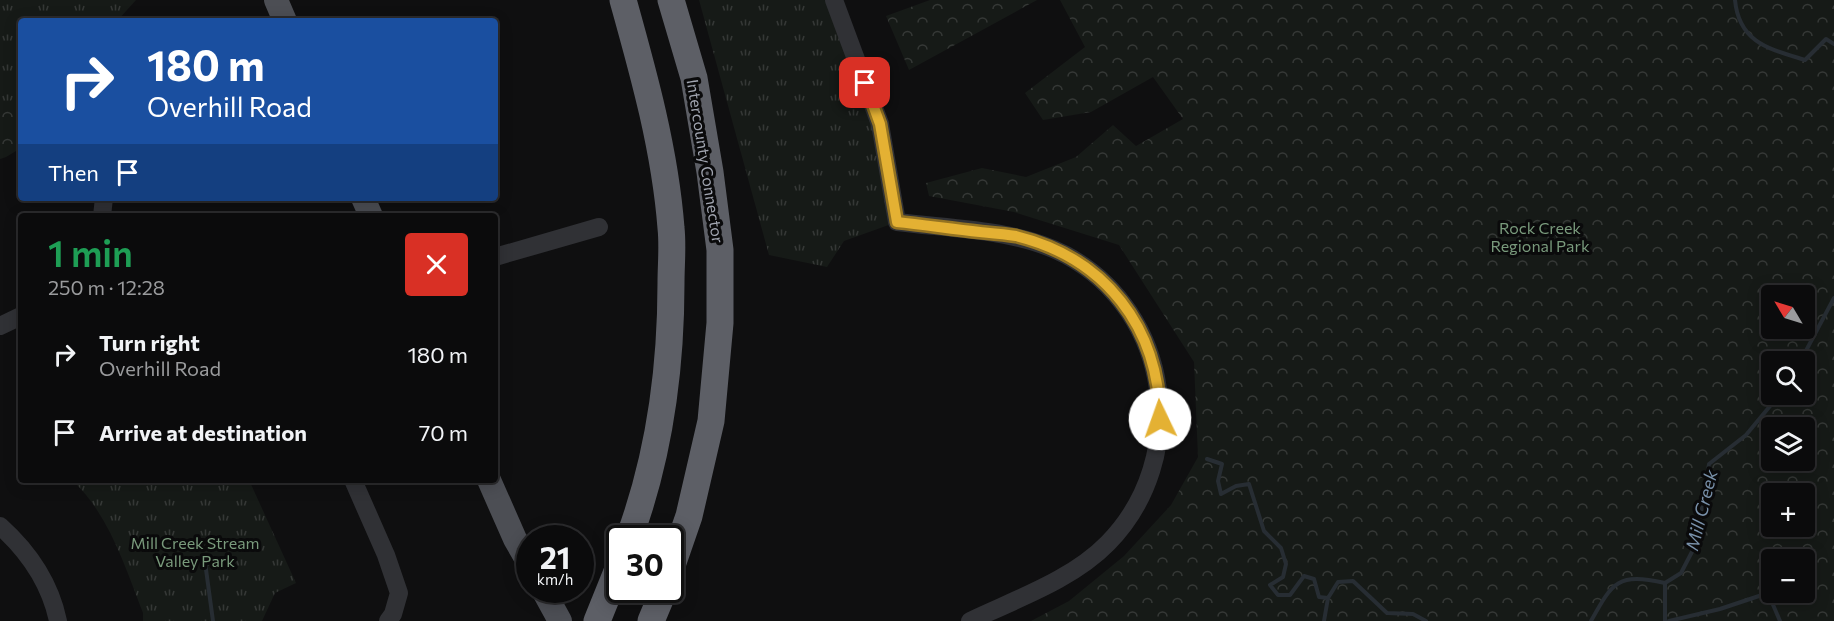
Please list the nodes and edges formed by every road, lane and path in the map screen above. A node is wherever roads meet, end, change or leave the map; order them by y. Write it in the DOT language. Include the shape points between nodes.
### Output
graph roads {
  1 [pos="276,0"];
  2 [pos="623,0"];
  3 [pos="671,0"];
  4 [pos="834,0"];
  5 [pos="284,18"];
  6 [pos="599,227"];
  7 [pos="498,256"];
  8 [pos="18,317"];
  9 [pos="0,326"];
  10 [pos="354,483"];
  11 [pos="490,483"];
  12 [pos="634,525"];
  13 [pos="0,526"];
  14 [pos="684,530"];
  15 [pos="516,536"];
  16 [pos="606,599"];
  17 [pos="550,603"];
  18 [pos="659,603"];
  19 [pos="58,621"];
  20 [pos="388,621"];
  21 [pos="560,621"];
  22 [pos="597,621"];
  23 [pos="651,621"];
  24 [pos="970,621"];
  1 -- 5 [label="main road"];
  2 -- 12 [label="highway" via="652,104 672,229 667,373 655,445"];
  3 -- 14 [label="highway, Intercounty Connector" via="694,78 720,250 720,323 711,421"];
  4 -- 24 [label="street" via="880,124 897,222 1014,236 1066,255 1090,270 1118,297 1143,338 1157,378 1159,442 1146,486 1124,525 1107,544 1072,570"];
  6 -- 7 [label="street"];
  8 -- 9 [label="street"];
  10 -- 20 [label="street" via="399,592"];
  11 -- 15 [label="main road"];
  13 -- 19 [label="street" via="18,542 42,576"];
  16 -- 22 [label="highway"];
  17 -- 21 [label="main road"];
  18 -- 23 [label="highway"];
}
